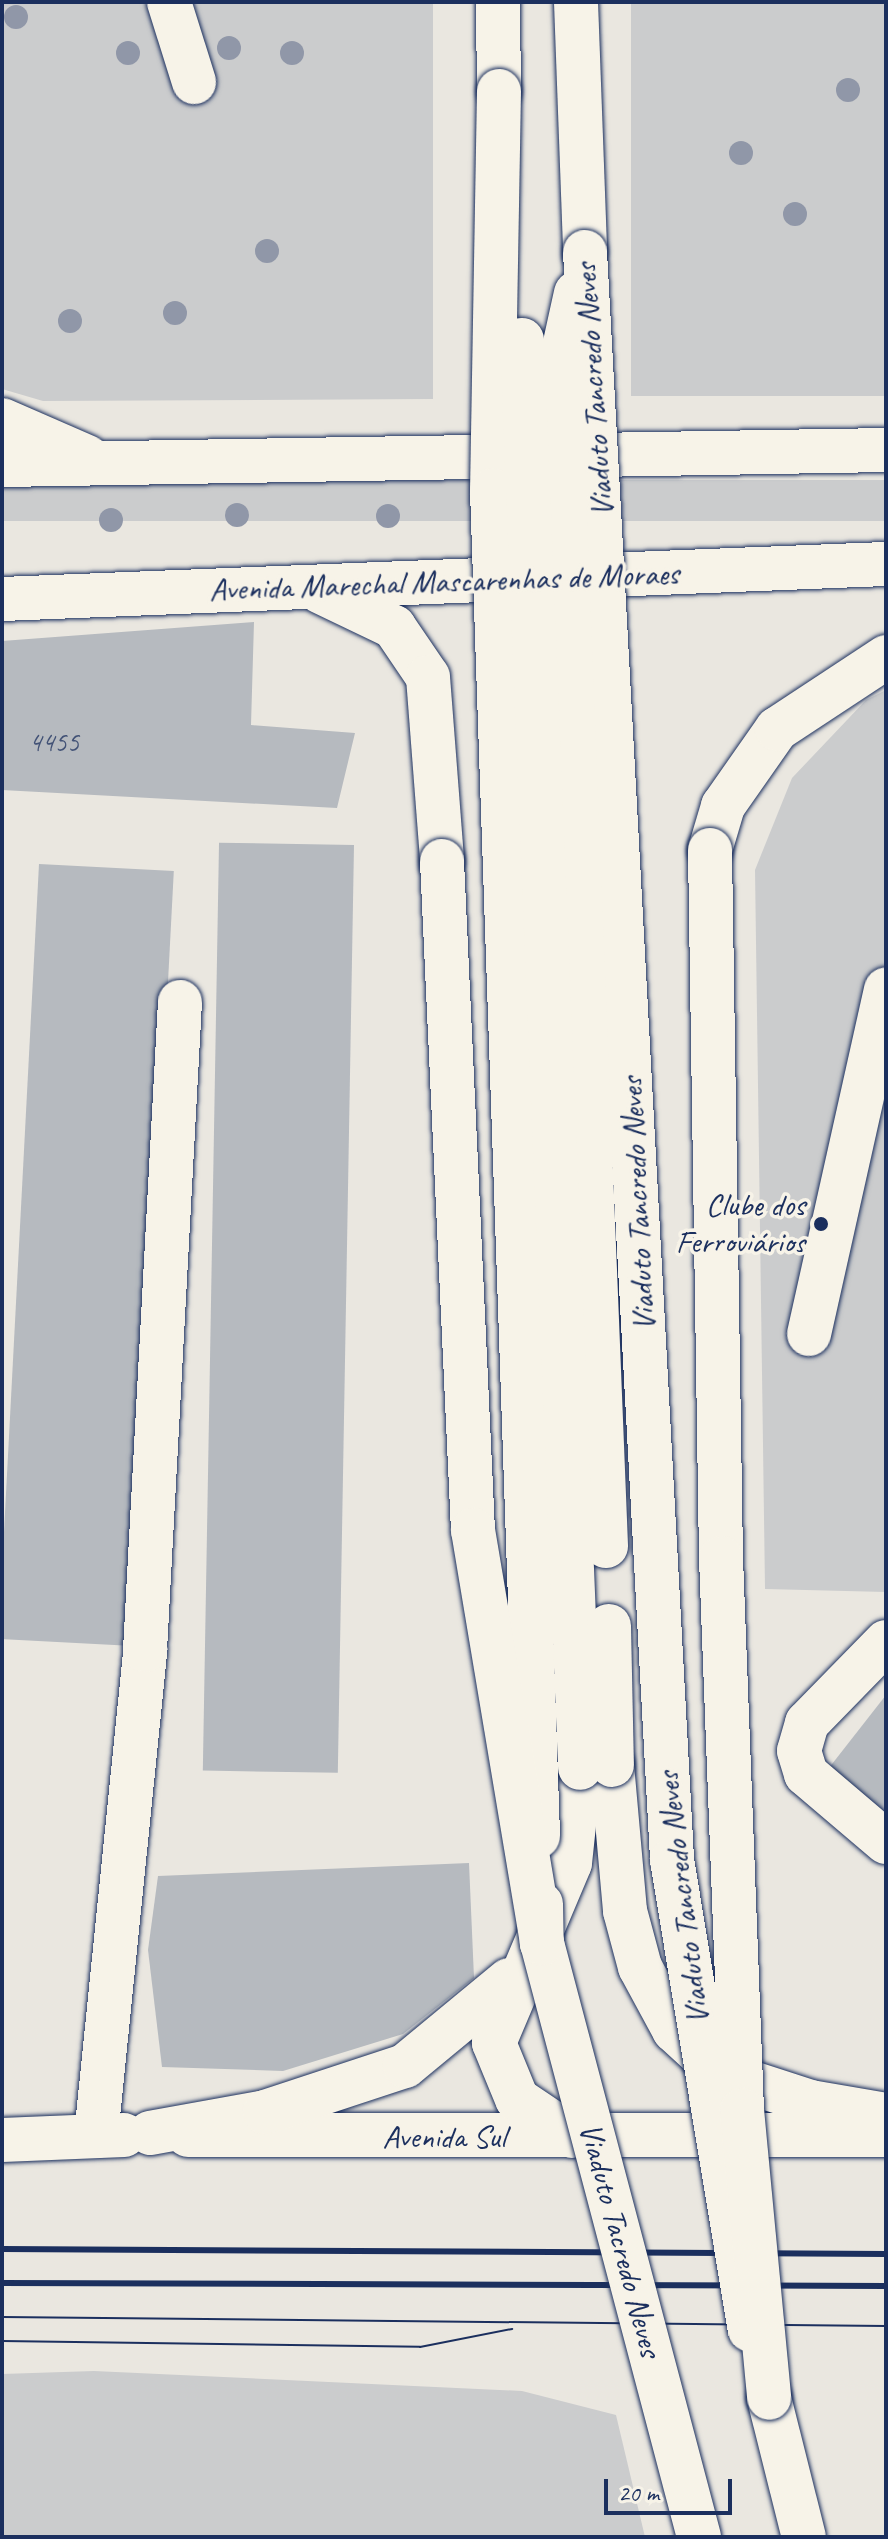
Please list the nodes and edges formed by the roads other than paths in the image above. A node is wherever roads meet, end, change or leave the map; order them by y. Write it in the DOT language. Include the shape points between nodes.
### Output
graph roads {
  1 [pos="169,2"];
  2 [pos="498,2"];
  3 [pos="576,2"];
  4 [pos="194,82"];
  5 [pos="499,91"];
  6 [pos="585,252"];
  7 [pos="2,420"];
  8 [pos="886,450"];
  9 [pos="100,463"];
  10 [pos="2,465"];
  11 [pos="886,564"];
  12 [pos="311,588"];
  13 [pos="2,599"];
  14 [pos="886,657"];
  15 [pos="886,990"];
  16 [pos="180,1002"];
  17 [pos="809,1334"];
  18 [pos="886,1642"];
  19 [pos="596,1766"];
  20 [pos="886,1842"];
  21 [pos="531,1956"];
  22 [pos="886,2115"];
  23 [pos="150,2133"];
  24 [pos="886,2135"];
  25 [pos="96,2136"];
  26 [pos="572,2136"];
  27 [pos="2,2140"];
  28 [pos="769,2398"];
  29 [pos="699,2537"];
  30 [pos="804,2537"];
  1 -- 4 [label="main road"];
  2 -- 5 [label="main road"];
  3 -- 6 [label="main road, Viaduto Tancredo Neves"];
  5 -- 19 [label="main road, bridge" via="519,271"];
  5 -- 21 [label="main road, bridge" via="492,490"];
  6 -- 19 [label="main road, bridge" via="559,370 596,1156"];
  6 -- 28 [label="main road, Viaduto Tancredo Neves, bridge" via="672,1860 736,2277"];
  7 -- 9 [label="main road"];
  8 -- 9 [label="main road"];
  9 -- 10 [label="main road"];
  11 -- 12 [label="main road, Avenida Marechal Mascarenhas de Moraes"];
  12 -- 13 [label="main road, Avenida Marechal Mascarenhas de Moraes"];
  12 -- 21 [label="main road, bridge" via="394,627 428,677 442,861 473,1530"];
  14 -- 28 [label="main road, bridge" via="777,729 723,806 710,850 721,1558 742,2110"];
  15 -- 17 [label="main road"];
  16 -- 25 [label="main road" via="145,1650"];
  18 -- 20 [label="main road" via="807,1723 799,1751 806,1774"];
  19 -- 21 [label="main road" via="570,1863"];
  19 -- 22 [label="main road" via="640,1967 674,2030 721,2073 810,2102"];
  21 -- 23 [label="main road" via="405,2066 265,2112"];
  21 -- 26 [label="main road" via="500,2017 497,2063 517,2099"];
  21 -- 29 [label="main road, Viaduto Tacredo Neves, bridge"];
  23 -- 25 [label="main road, Avenida Sul"];
  23 -- 26 [label="main road, Avenida Sul"];
  24 -- 26 [label="main road, Avenida Sul"];
  25 -- 27 [label="main road, Avenida Sul"];
  28 -- 30 [label="main road"];
}
